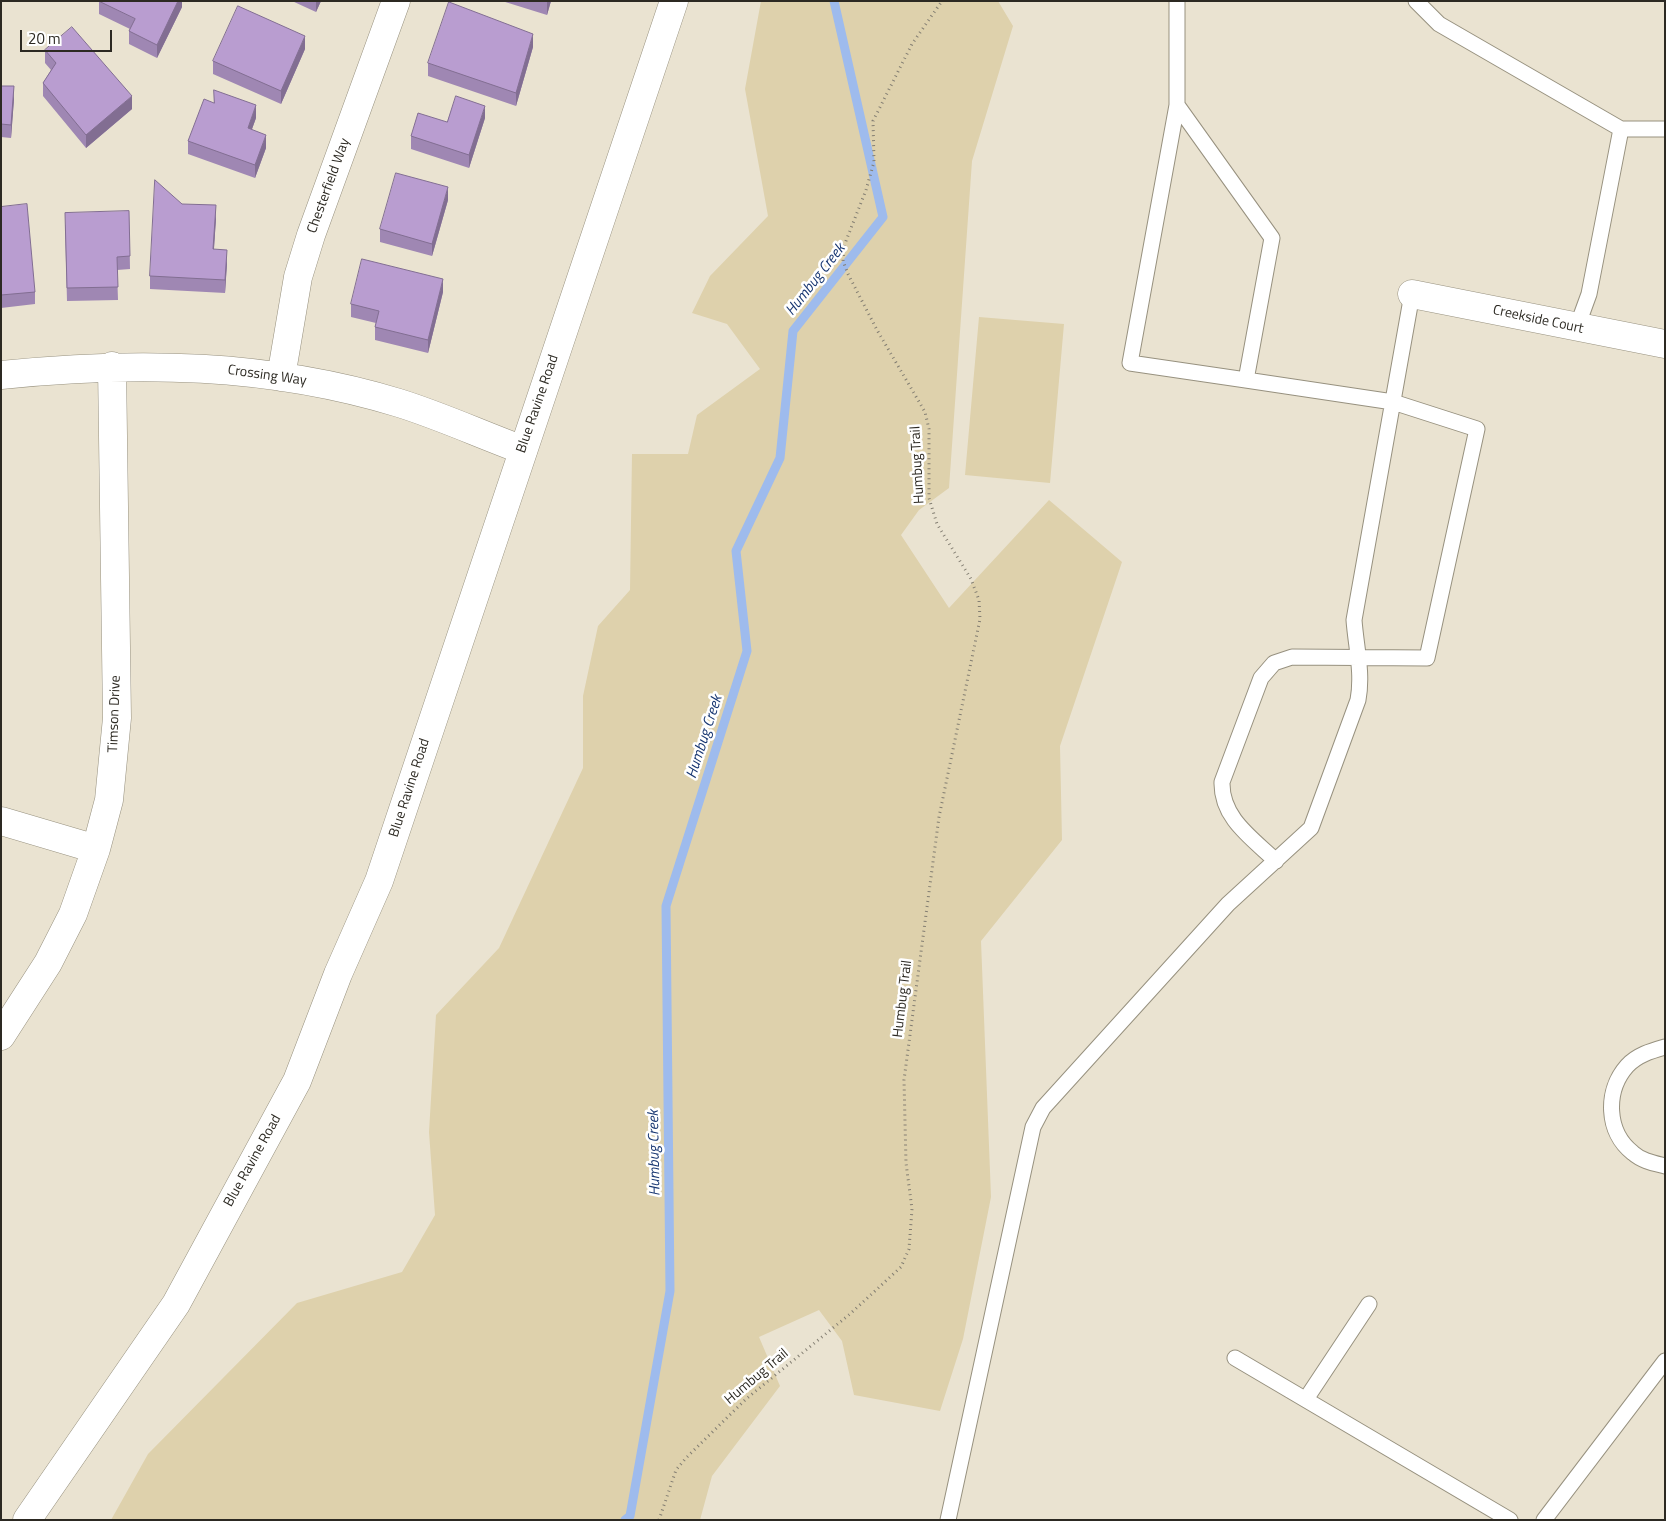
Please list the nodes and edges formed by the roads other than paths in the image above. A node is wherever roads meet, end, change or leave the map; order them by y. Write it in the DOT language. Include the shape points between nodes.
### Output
graph roads {
  1 [pos="396,1"];
  2 [pos="674,1"];
  3 [pos="1177,1"];
  4 [pos="1416,1"];
  5 [pos="1177,105"];
  6 [pos="1621,129"];
  7 [pos="1665,129"];
  8 [pos="1412,294"];
  9 [pos="1577,328"];
  10 [pos="1665,344"];
  11 [pos="112,366"];
  12 [pos="1,375"];
  13 [pos="281,376"];
  14 [pos="1246,380"];
  15 [pos="1393,402"];
  16 [pos="523,450"];
  17 [pos="1358,657"];
  18 [pos="1,821"];
  19 [pos="96,849"];
  20 [pos="1276,860"];
  21 [pos="1,1036"];
  22 [pos="1665,1047"];
  23 [pos="1665,1166"];
  24 [pos="1369,1304"];
  25 [pos="1235,1358"];
  26 [pos="1665,1361"];
  27 [pos="1306,1399"];
  28 [pos="27,1520"];
  29 [pos="948,1520"];
  30 [pos="1510,1520"];
  31 [pos="1544,1520"];
  1 -- 13 [label="street, Chesterfield Way" via="298,277"];
  2 -- 16 [label="street, Blue Ravine Road"];
  3 -- 5 [label="lane"];
  4 -- 6 [label="lane" via="1439,24"];
  5 -- 14 [label="lane" via="1272,238"];
  5 -- 14 [label="lane" via="1130,363"];
  6 -- 7 [label="lane"];
  6 -- 9 [label="lane" via="1589,294"];
  8 -- 9 [label="street, Creekside Court"];
  8 -- 15 [label="lane"];
  9 -- 10 [label="street, Creekside Court"];
  11 -- 12 [label="street, Crossing Way"];
  11 -- 13 [label="street, Crossing Way" via="181,366"];
  11 -- 19 [label="street, Timson Drive" via="117,718 109,800"];
  13 -- 16 [label="street, Crossing Way" via="400,403"];
  14 -- 15 [label="lane"];
  15 -- 17 [label="lane" via="1354,620"];
  15 -- 17 [label="lane" via="1477,429 1426,658"];
  16 -- 28 [label="street, Blue Ravine Road" via="379,882 338,974 297,1081 176,1304"];
  17 -- 20 [label="lane" via="1362,681 1358,700 1311,828"];
  17 -- 20 [label="lane" via="1292,657 1274,663 1261,678 1222,782 1221,795 1236,823"];
  18 -- 19 [label="street"];
  19 -- 21 [label="street, Timson Drive" via="73,914 52,955"];
  20 -- 29 [label="lane" via="1215,919 1043,1108 1033,1127"];
  22 -- 23 [label="lane" via="1646,1053 1628,1065 1616,1082 1611,1100 1612,1119 1620,1138 1632,1153 1649,1163"];
  24 -- 27 [label="lane"];
  25 -- 27 [label="lane"];
  26 -- 31 [label="lane"];
  27 -- 30 [label="lane"];
}
